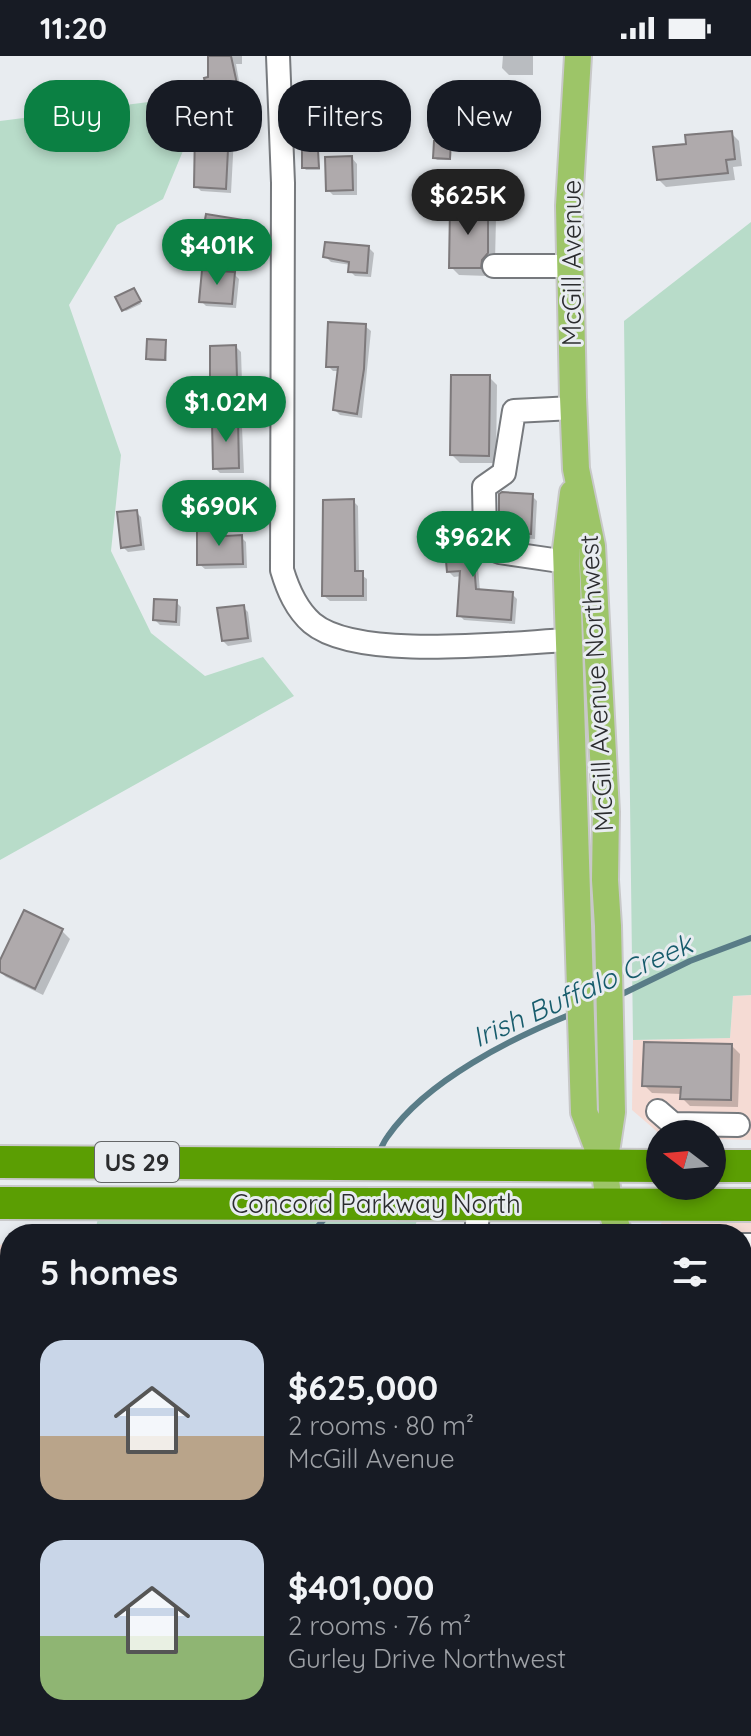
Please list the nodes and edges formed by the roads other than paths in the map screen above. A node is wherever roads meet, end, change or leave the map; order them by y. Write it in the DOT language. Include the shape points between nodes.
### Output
graph roads {
  1 [pos="278,56"];
  2 [pos="578,56"];
  3 [pos="494,266"];
  4 [pos="570,266"];
  5 [pos="573,408"];
  6 [pos="576,469"];
  7 [pos="567,562"];
  8 [pos="568,640"];
  9 [pos="568,685"];
  10 [pos="605,880"];
  11 [pos="658,1111"];
  12 [pos="745,1123"];
  13 [pos="0,1162"];
  14 [pos="209,1163"];
  15 [pos="604,1165"];
  16 [pos="646,1166"];
  17 [pos="734,1166"];
  18 [pos="0,1182"];
  19 [pos="0,1203"];
  20 [pos="751,1205"];
  21 [pos="478,1218"];
  22 [pos="606,1219"];
  1 -- 8 [label="street" via="283,183 282,570 288,590 305,615 328,633 384,645 424,648"];
  2 -- 4 [label="main road, McGill Avenue"];
  3 -- 4 [label="street"];
  4 -- 5 [label="main road, McGill Avenue"];
  5 -- 6 [label="main road, McGill Avenue"];
  5 -- 7 [label="street" via="514,411 504,473 484,487 485,536 499,552"];
  6 -- 7 [label="main road, McGill Avenue Northwest"];
  6 -- 10 [label="main road, McGill Avenue Northwest" via="592,546"];
  7 -- 8 [label="main road, McGill Avenue Northwest"];
  8 -- 9 [label="main road, McGill Avenue Northwest"];
  9 -- 10 [label="main road" via="585,704"];
  9 -- 15 [label="main road, McGill Avenue Northwest" via="584,1112"];
  10 -- 15 [label="main road, McGill Avenue Northwest" via="612,1112"];
  11 -- 12 [label="street" via="673,1124"];
  12 -- 17 [label="street"];
  13 -- 14 [label="highway, Concord Parkway North / US 29"];
  14 -- 15 [label="highway, Concord Parkway North / US 29"];
  14 -- 18 [label="highway" via="108,1182"];
  15 -- 16 [label="highway, Concord Parkway North / US 29"];
  15 -- 22 [label="main road, McGill Avenue Northwest"];
  19 -- 21 [label="highway, Concord Parkway North / US 29" via="418,1204"];
  20 -- 22 [label="highway, Concord Parkway North / US 29"];
  21 -- 22 [label="highway, Concord Parkway North / US 29"];
}
